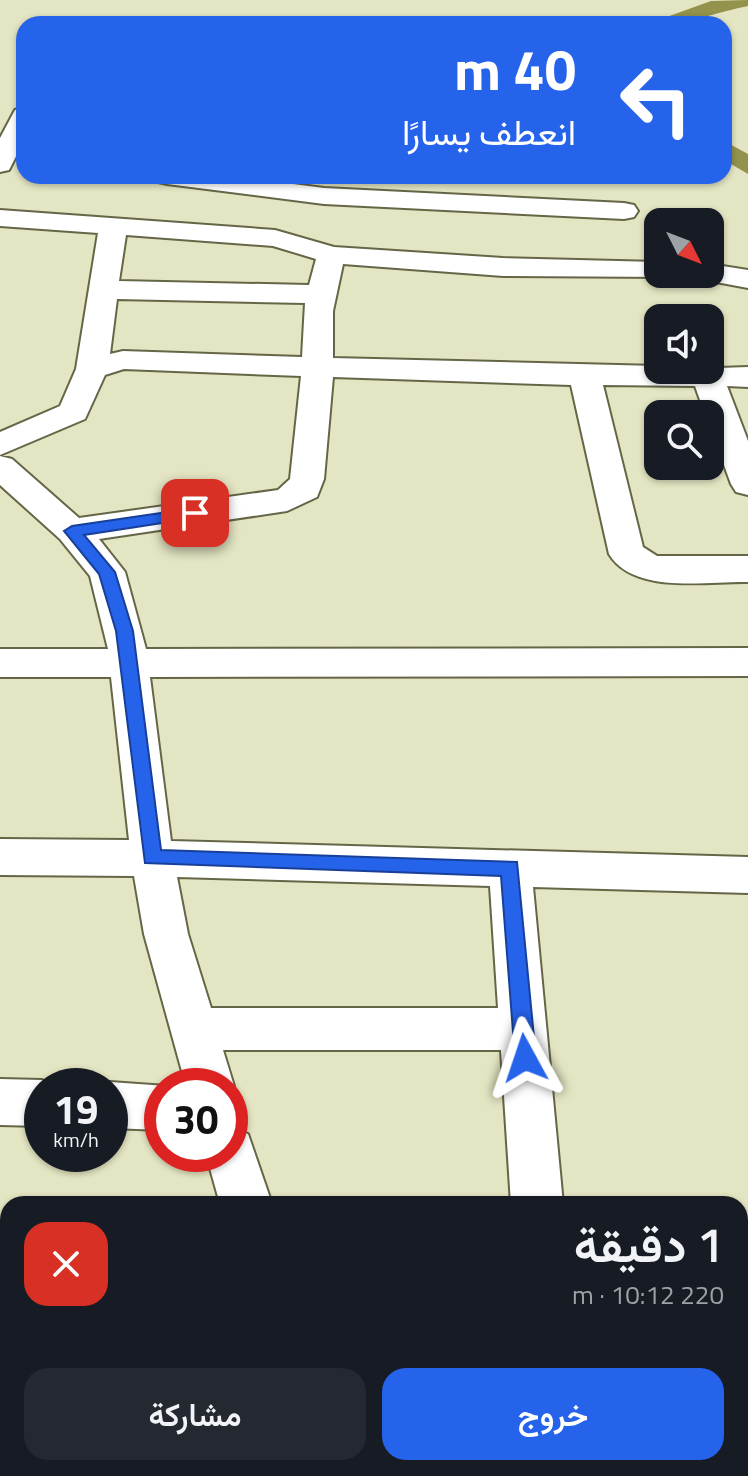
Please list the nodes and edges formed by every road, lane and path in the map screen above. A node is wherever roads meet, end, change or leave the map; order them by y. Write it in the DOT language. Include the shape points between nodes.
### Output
graph roads {
  1 [pos="16,140"];
  2 [pos="9,161"];
  3 [pos="230,184"];
  4 [pos="324,196"];
  5 [pos="624,211"];
  6 [pos="0,218"];
  7 [pos="113,226"];
  8 [pos="322,251"];
  9 [pos="644,271"];
  10 [pos="724,275"];
  11 [pos="748,279"];
  12 [pos="104,290"];
  13 [pos="319,294"];
  14 [pos="318,367"];
  15 [pos="92,369"];
  16 [pos="585,375"];
  17 [pos="644,375"];
  18 [pos="724,376"];
  19 [pos="748,377"];
  20 [pos="710,384"];
  21 [pos="0,444"];
  22 [pos="0,467"];
  23 [pos="748,484"];
  24 [pos="72,531"];
  25 [pos="748,569"];
  26 [pos="128,660"];
  27 [pos="748,662"];
  28 [pos="0,663"];
  29 [pos="0,857"];
  30 [pos="152,858"];
  31 [pos="510,868"];
  32 [pos="748,875"];
  33 [pos="192,1029"];
  34 [pos="523,1029"];
  35 [pos="204,1068"];
  36 [pos="0,1102"];
  37 [pos="24,1103"];
  38 [pos="236,1172"];
  39 [pos="244,1196"];
  40 [pos="536,1196"];
  1 -- 2 [label="street"];
  3 -- 4 [label="street"];
  4 -- 5 [label="street"];
  4 -- 8 [label="street"];
  6 -- 7 [label="street"];
  7 -- 8 [label="street" via="275,238"];
  7 -- 12 [label="street"];
  8 -- 9 [label="street" via="503,267"];
  8 -- 13 [label="street"];
  10 -- 11 [label="street"];
  12 -- 13 [label="street"];
  12 -- 15 [label="street"];
  13 -- 14 [label="street" via="314,337"];
  14 -- 15 [label="street" via="123,360"];
  14 -- 16 [label="street"];
  14 -- 24 [label="street" via="307,479 298,495"];
  15 -- 21 [label="street" via="74,412"];
  16 -- 17 [label="street"];
  16 -- 25 [label="street" via="627,554 651,568"];
  18 -- 19 [label="street"];
  20 -- 23 [label="street"];
  22 -- 24 [label="street"];
  24 -- 26 [label="street" via="107,572"];
  26 -- 27 [label="street"];
  26 -- 28 [label="street"];
  26 -- 30 [label="street"];
  29 -- 30 [label="street"];
  30 -- 31 [label="street"];
  30 -- 33 [label="street"];
  31 -- 32 [label="street"];
  31 -- 34 [label="street"];
  33 -- 34 [label="street"];
  33 -- 35 [label="street"];
  34 -- 40 [label="street"];
  36 -- 37 [label="street"];
  38 -- 39 [label="street"];
}
